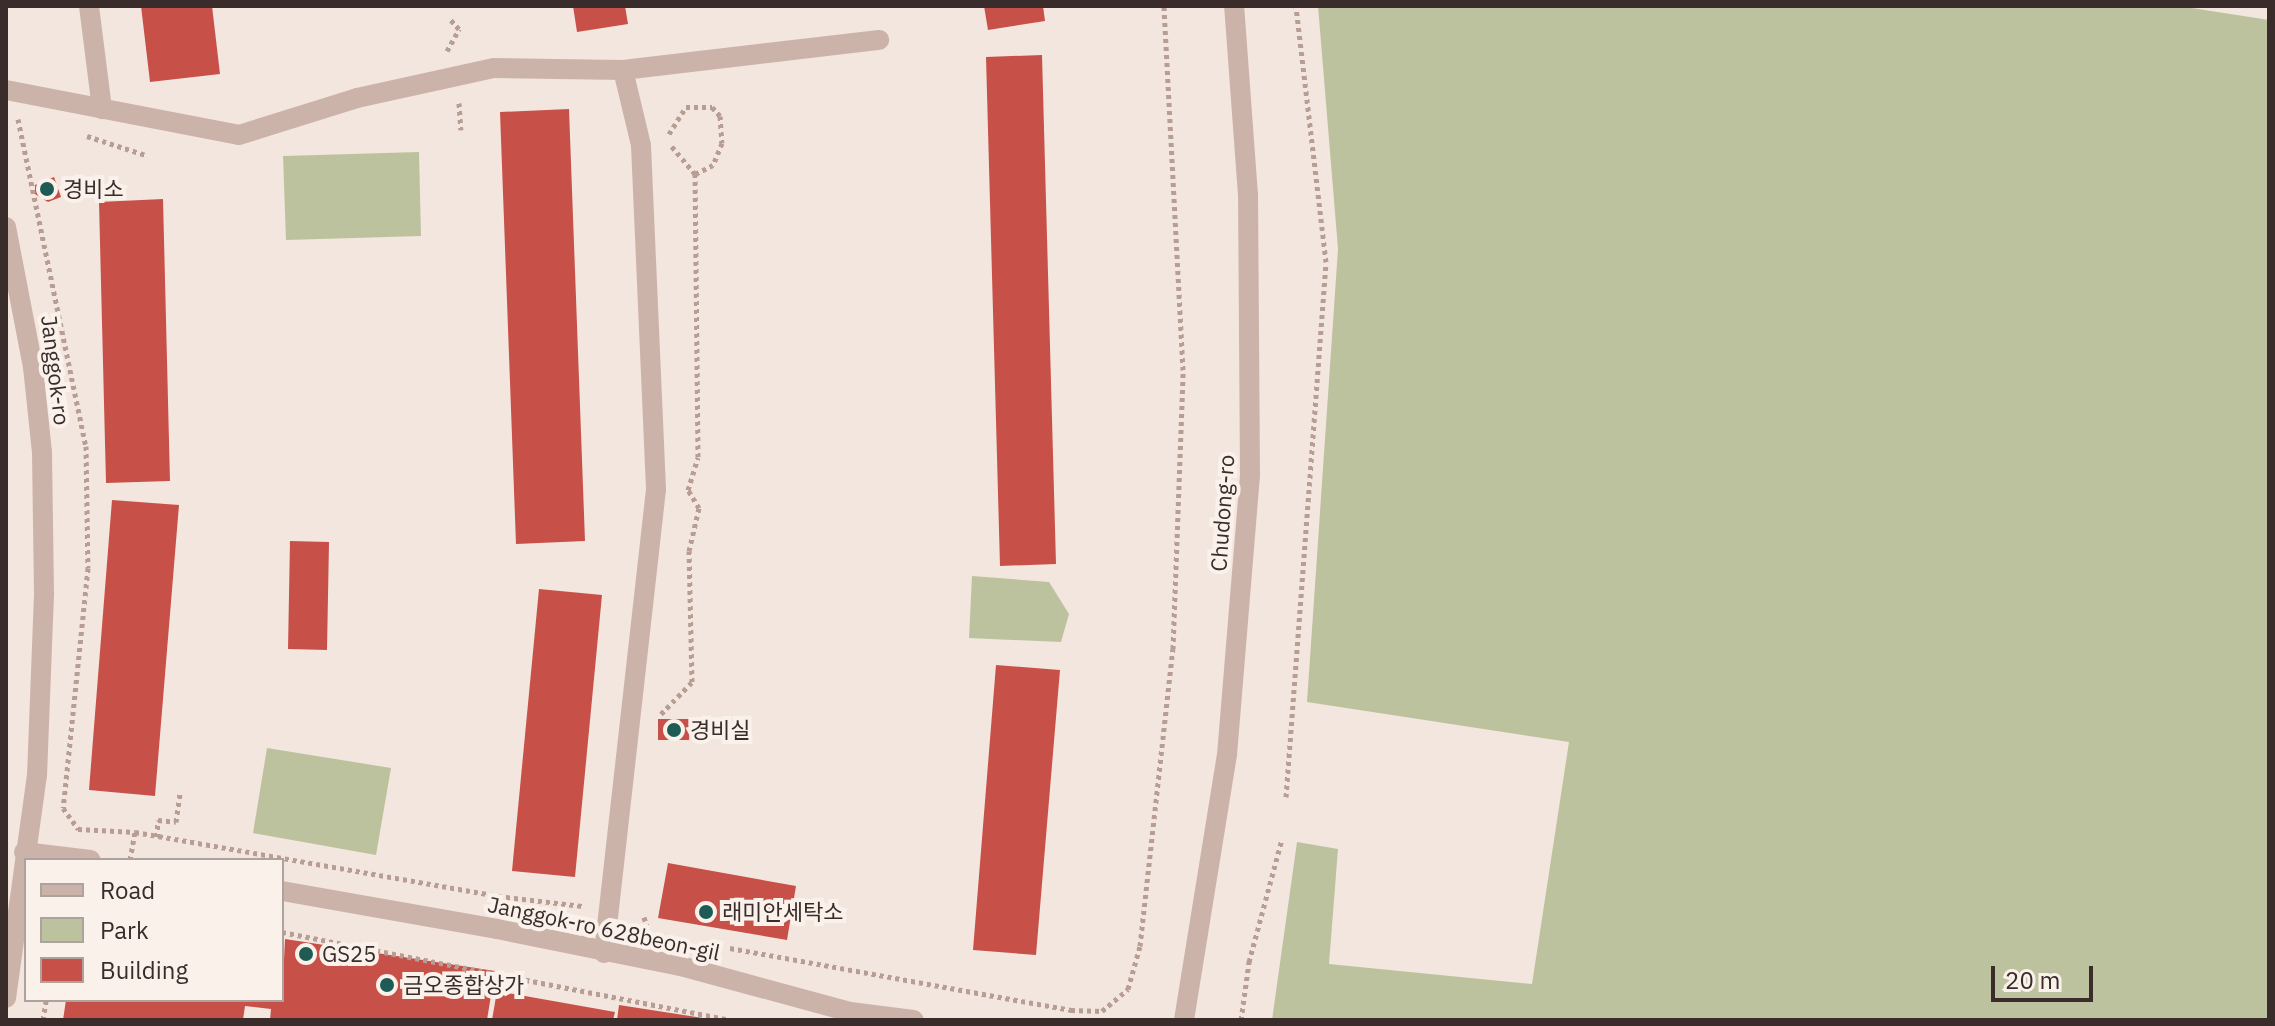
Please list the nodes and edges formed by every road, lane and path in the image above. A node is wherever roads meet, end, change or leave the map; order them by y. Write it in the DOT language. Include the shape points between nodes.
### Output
graph roads {
  1 [pos="89,6"];
  2 [pos="1164,6"];
  3 [pos="1234,6"];
  4 [pos="1296,6"];
  5 [pos="450,19"];
  6 [pos="879,40"];
  7 [pos="441,58"];
  8 [pos="623,70"];
  9 [pos="6,90"];
  10 [pos="459,102"];
  11 [pos="102,109"];
  12 [pos="17,117"];
  13 [pos="461,130"];
  14 [pos="82,134"];
  15 [pos="146,155"];
  16 [pos="695,174"];
  17 [pos="6,227"];
  18 [pos="661,714"];
  19 [pos="180,792"];
  20 [pos="1286,797"];
  21 [pos="135,832"];
  22 [pos="157,837"];
  23 [pos="1282,839"];
  24 [pos="24,852"];
  25 [pos="74,858"];
  26 [pos="130,858"];
  27 [pos="284,891"];
  28 [pos="587,906"];
  29 [pos="644,917"];
  30 [pos="284,932"];
  31 [pos="663,936"];
  32 [pos="721,947"];
  33 [pos="604,953"];
  34 [pos="6,998"];
  35 [pos="849,1016"];
  36 [pos="730,1020"];
  37 [pos="914,1020"];
  38 [pos="1184,1020"];
  39 [pos="1241,1020"];
  1 -- 11 [label="street"];
  2 -- 32 [label="path" via="1170,47 1182,385 1173,649 1140,946 1128,989 1102,1011 1071,1010"];
  3 -- 38 [label="street, Chudong-ro" via="1248,195 1250,476 1227,755"];
  4 -- 20 [label="path" via="1326,262"];
  5 -- 7 [label="path" via="459,29"];
  6 -- 8 [label="street"];
  8 -- 11 [label="street" via="494,68 357,98 239,135"];
  8 -- 33 [label="street" via="641,145 656,489"];
  9 -- 11 [label="street"];
  10 -- 13 [label="path"];
  12 -- 21 [label="path" via="86,446 88,568 63,808 78,829"];
  14 -- 15 [label="path"];
  16 -- 16 [label="path" via="670,145 669,131 686,107 701,104 720,116 723,132 713,165"];
  16 -- 18 [label="path" via="698,457 688,490 699,508 689,551 692,682"];
  17 -- 24 [label="street, Janggok-ro" via="33,367 42,452 44,594 37,775"];
  19 -- 22 [label="path" via="176,822 158,820"];
  21 -- 22 [label="path"];
  21 -- 26 [label="path"];
  22 -- 28 [label="path"];
  23 -- 39 [label="path" via="1249,962"];
  24 -- 25 [label="street"];
  24 -- 34 [label="street, Janggok-ro"];
  27 -- 33 [label="street, Janggok-ro 628beon-gil"];
  29 -- 31 [label="path" via="649,933"];
  30 -- 36 [label="path"];
  33 -- 35 [label="street, Janggok-ro 628beon-gil" via="681,966"];
  35 -- 37 [label="street, Janggok-ro 628beon-gil"];
}
